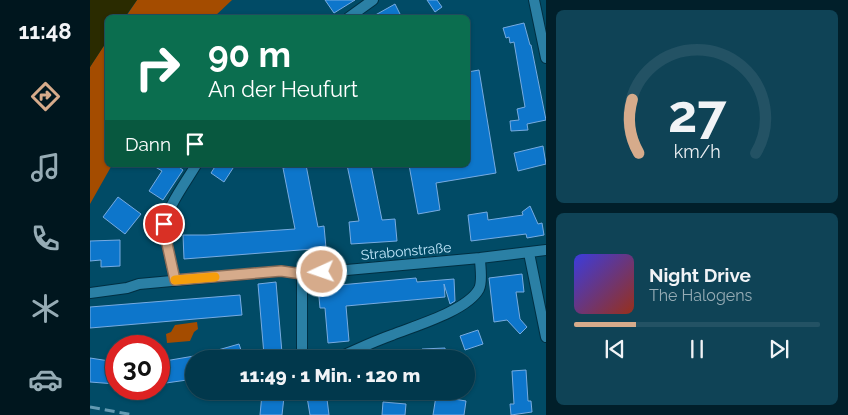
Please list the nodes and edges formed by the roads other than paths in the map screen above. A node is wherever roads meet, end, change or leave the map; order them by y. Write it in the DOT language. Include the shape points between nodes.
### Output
graph roads {
  1 [pos="373,0"];
  2 [pos="534,0"];
  3 [pos="352,15"];
  4 [pos="546,58"];
  5 [pos="195,167"];
  6 [pos="546,250"];
  7 [pos="529,253"];
  8 [pos="480,258"];
  9 [pos="302,274"];
  10 [pos="175,280"];
  11 [pos="90,293"];
  12 [pos="546,337"];
  13 [pos="302,350"];
  14 [pos="356,350"];
  1 -- 3 [label="street"];
  2 -- 4 [label="street"];
  5 -- 10 [label="street" via="164,224"];
  6 -- 7 [label="street, Strabonstraße"];
  7 -- 8 [label="street, Strabonstraße"];
  7 -- 12 [label="street"];
  8 -- 9 [label="street, Strabonstraße"];
  8 -- 14 [label="street" via="480,288 464,303 438,318"];
  9 -- 10 [label="street, Strabonstraße" via="281,271"];
  9 -- 13 [label="street"];
  10 -- 11 [label="street, Strabonstraße"];
}
